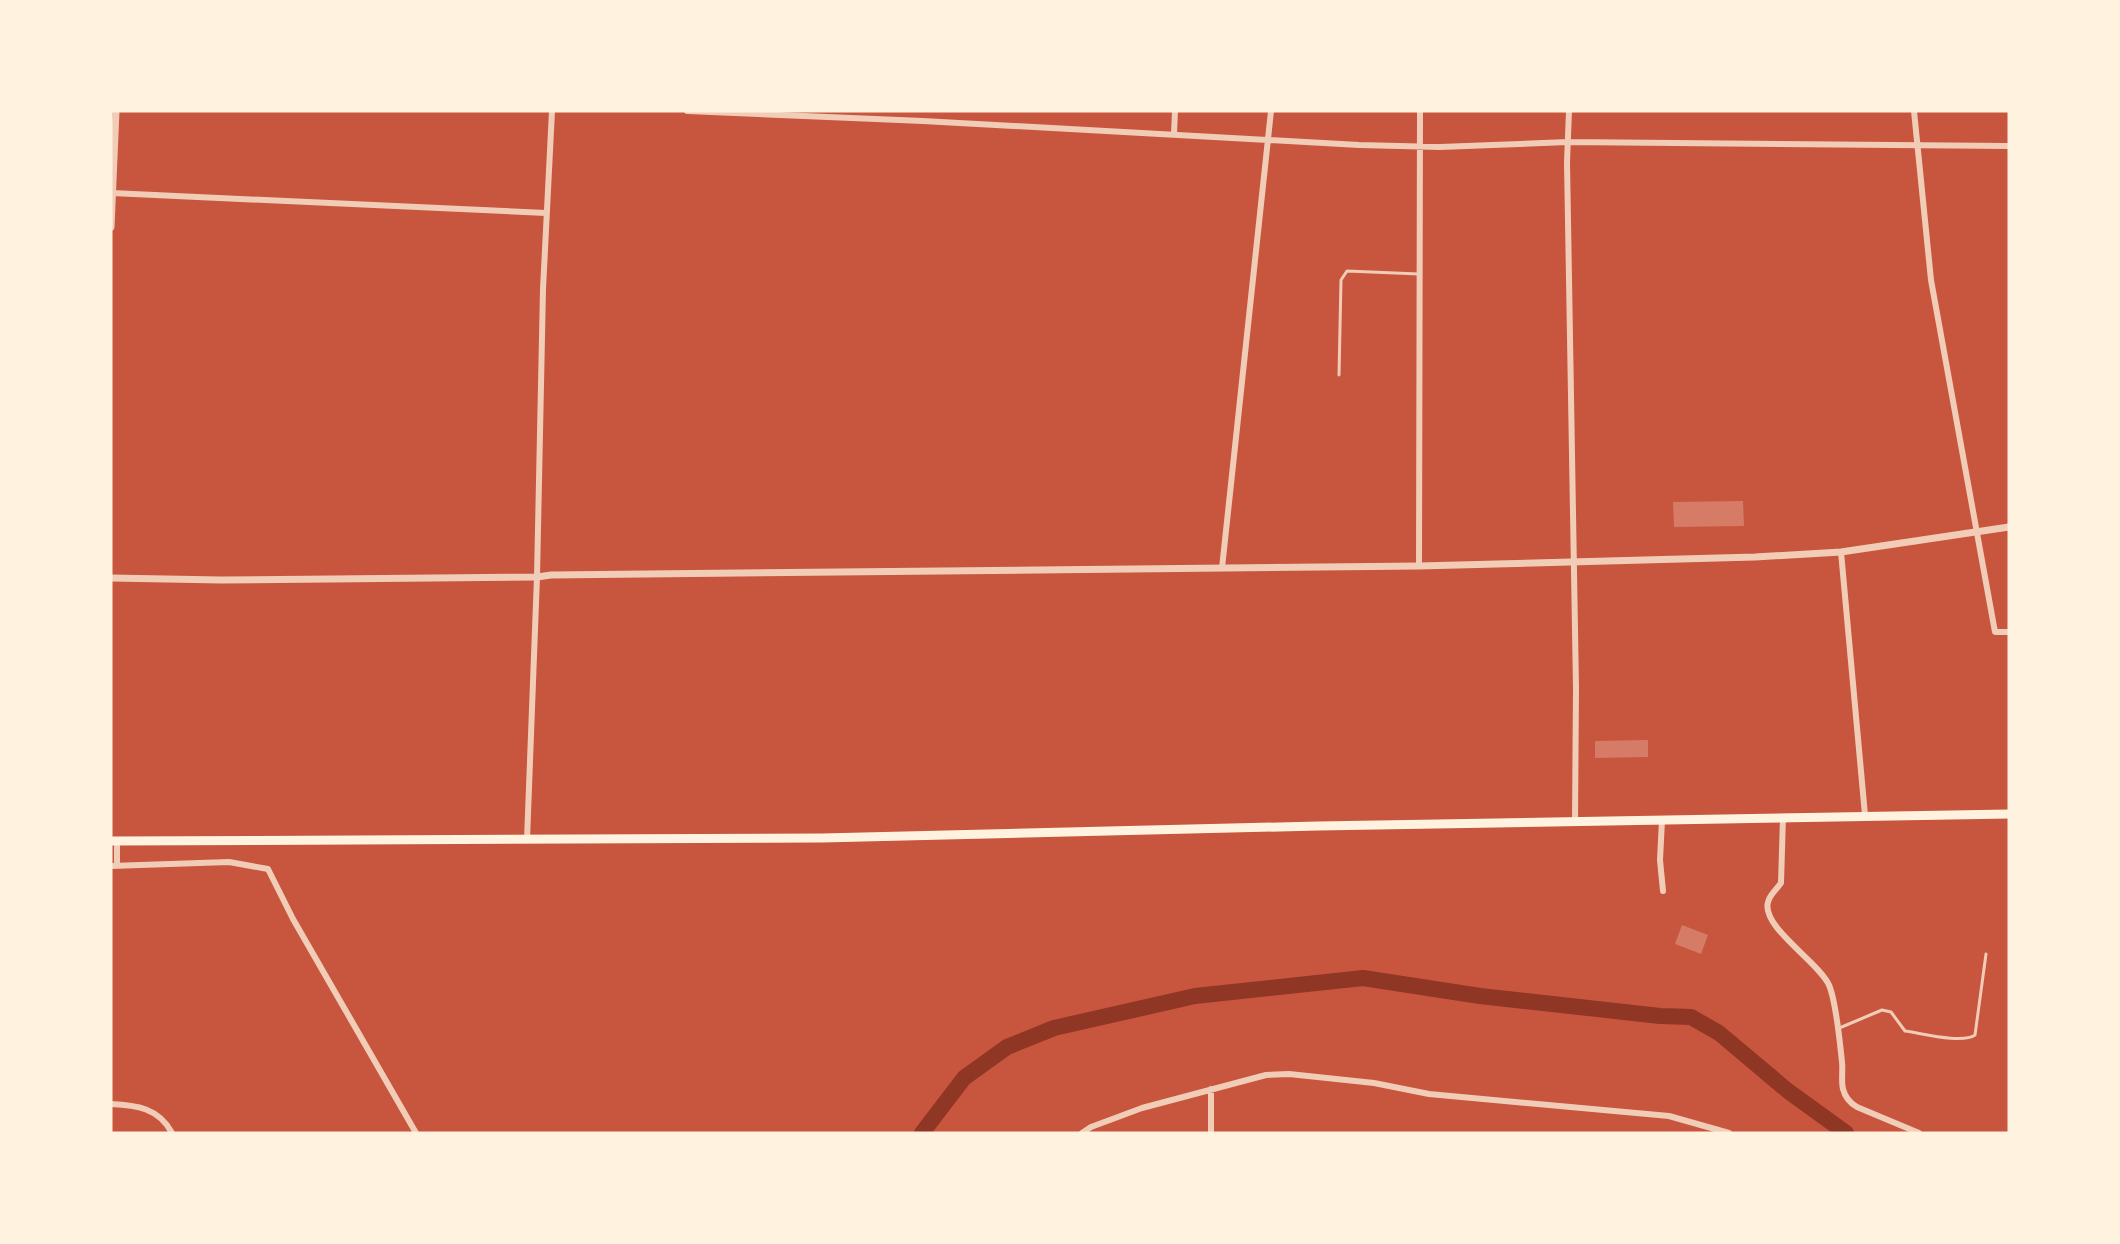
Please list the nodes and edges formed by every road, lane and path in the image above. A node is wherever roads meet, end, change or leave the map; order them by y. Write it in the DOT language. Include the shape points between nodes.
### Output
graph roads {
  1 [pos="116,111"];
  2 [pos="552,111"];
  3 [pos="687,111"];
  4 [pos="924,111"];
  5 [pos="1175,111"];
  6 [pos="1271,111"];
  7 [pos="1420,111"];
  8 [pos="1569,111"];
  9 [pos="1914,111"];
  10 [pos="923,121"];
  11 [pos="1174,134"];
  12 [pos="1267,140"];
  13 [pos="1568,142"];
  14 [pos="1420,146"];
  15 [pos="1919,146"];
  16 [pos="2009,146"];
  17 [pos="112,193"];
  18 [pos="546,213"];
  19 [pos="111,227"];
  20 [pos="1419,274"];
  21 [pos="1339,375"];
  22 [pos="2009,527"];
  23 [pos="1976,532"];
  24 [pos="1841,552"];
  25 [pos="1574,563"];
  26 [pos="1419,566"];
  27 [pos="1222,568"];
  28 [pos="537,577"];
  29 [pos="111,578"];
  30 [pos="2009,632"];
  31 [pos="2009,814"];
  32 [pos="1865,815"];
  33 [pos="1783,817"];
  34 [pos="1662,820"];
  35 [pos="1575,822"];
  36 [pos="527,840"];
  37 [pos="114,842"];
  38 [pos="114,866"];
  39 [pos="1663,891"];
  40 [pos="1986,954"];
  41 [pos="1837,1029"];
  42 [pos="1211,1089"];
  43 [pos="111,1104"];
  44 [pos="172,1133"];
  45 [pos="417,1133"];
  46 [pos="1082,1133"];
  47 [pos="1211,1133"];
  48 [pos="1729,1133"];
  49 [pos="1919,1133"];
  1 -- 17 [label="street"];
  2 -- 18 [label="street"];
  3 -- 10 [label="street"];
  4 -- 10 [label="street"];
  5 -- 11 [label="street"];
  6 -- 12 [label="street"];
  7 -- 14 [label="street"];
  8 -- 13 [label="street"];
  9 -- 15 [label="street"];
  10 -- 11 [label="street"];
  11 -- 12 [label="street"];
  12 -- 14 [label="street"];
  12 -- 27 [label="street"];
  13 -- 14 [label="street"];
  13 -- 15 [label="street"];
  13 -- 25 [label="street"];
  14 -- 20 [label="street"];
  15 -- 16 [label="street"];
  15 -- 23 [label="street" via="1931,280"];
  17 -- 18 [label="street"];
  17 -- 19 [label="street"];
  18 -- 28 [label="street"];
  20 -- 21 [label="lane" via="1345,273 1341,280"];
  20 -- 26 [label="street"];
  22 -- 23 [label="street"];
  23 -- 24 [label="street"];
  23 -- 30 [label="street" via="1995,632"];
  24 -- 25 [label="street"];
  24 -- 32 [label="street"];
  25 -- 26 [label="street"];
  25 -- 35 [label="street"];
  26 -- 27 [label="street"];
  27 -- 28 [label="street"];
  28 -- 29 [label="street"];
  28 -- 36 [label="street"];
  31 -- 32 [label="highway"];
  32 -- 33 [label="highway"];
  33 -- 34 [label="highway"];
  33 -- 41 [label="street" via="1781,884 1768,901 1768,909 1775,925 1829,986"];
  34 -- 35 [label="highway"];
  34 -- 39 [label="street"];
  35 -- 36 [label="highway" via="822,838"];
  36 -- 37 [label="highway"];
  37 -- 38 [label="street"];
  38 -- 45 [label="street" via="230,862 268,869"];
  40 -- 41 [label="lane" via="1975,1035 1971,1038 1905,1031 1891,1012 1882,1010"];
  41 -- 49 [label="street" via="1842,1089 1848,1100"];
  42 -- 46 [label="street" via="1142,1108"];
  42 -- 47 [label="street"];
  42 -- 48 [label="street" via="1266,1075 1290,1074 1374,1083 1429,1094 1670,1116"];
  43 -- 44 [label="street" via="146,1109 163,1120"];
}
